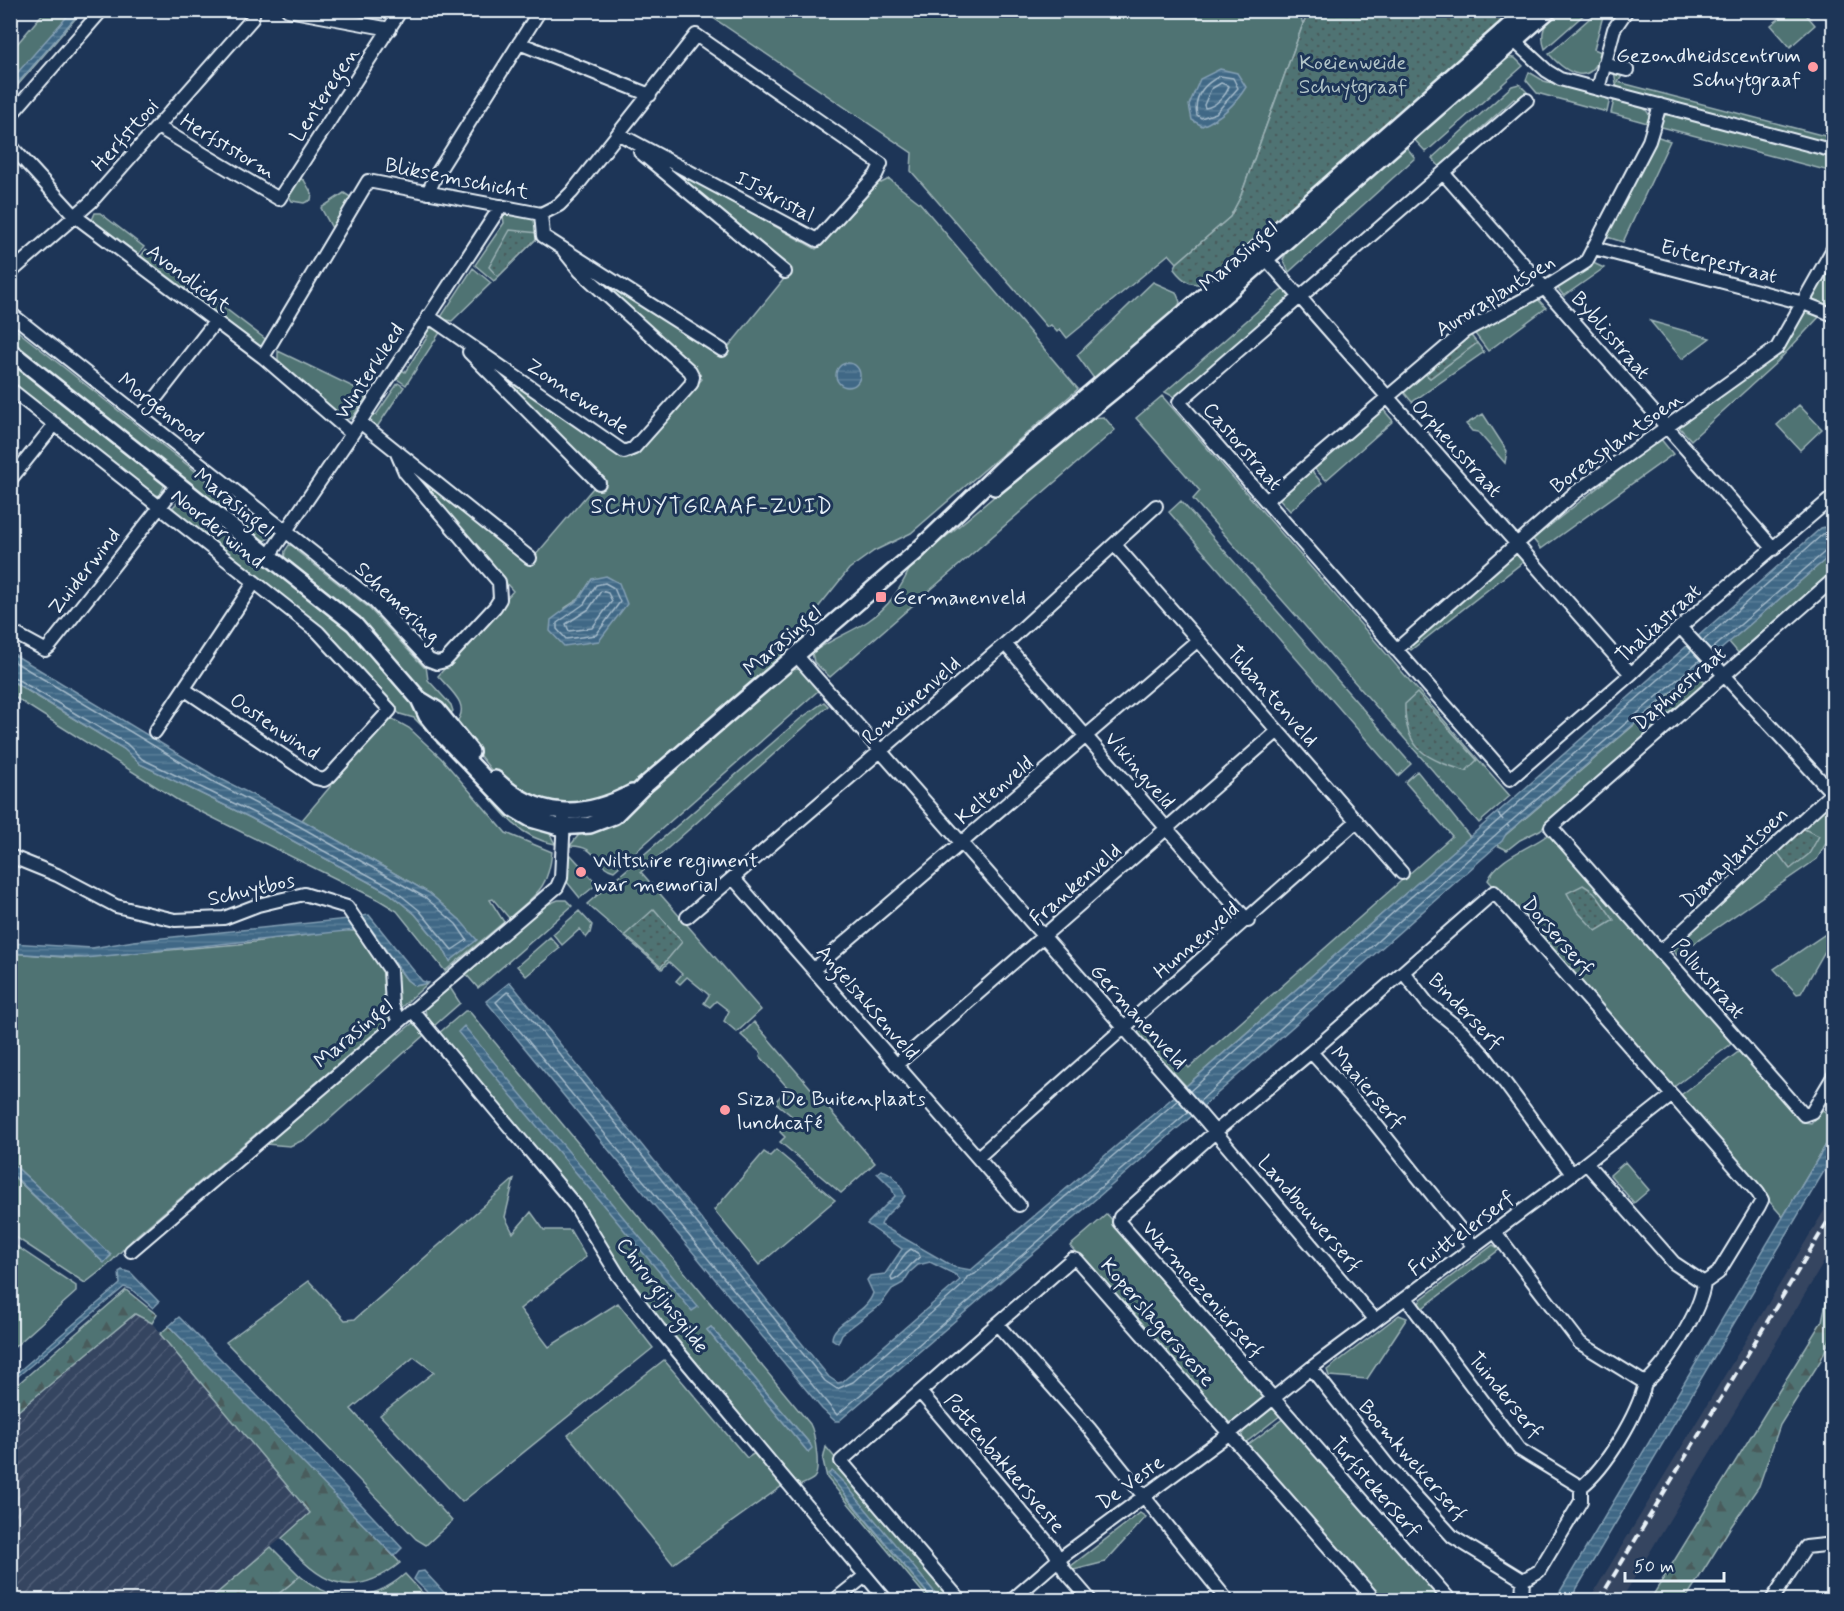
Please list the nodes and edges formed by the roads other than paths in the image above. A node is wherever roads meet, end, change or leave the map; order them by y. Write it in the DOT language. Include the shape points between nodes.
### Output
graph roads {
  1 [pos="102,10"];
  2 [pos="254,10"];
  3 [pos="288,10"];
  4 [pos="401,10"];
  5 [pos="537,10"];
  6 [pos="1527,10"];
  7 [pos="1549,10"];
  8 [pos="1627,10"];
  9 [pos="390,29"];
  10 [pos="696,35"];
  11 [pos="1509,35"];
  12 [pos="519,43"];
  13 [pos="1604,64"];
  14 [pos="1627,69"];
  15 [pos="1598,89"];
  16 [pos="650,95"];
  17 [pos="1527,100"];
  18 [pos="1660,105"];
  19 [pos="10,116"];
  20 [pos="158,127"];
  21 [pos="619,134"];
  22 [pos="10,145"];
  23 [pos="1833,151"];
  24 [pos="1444,174"];
  25 [pos="428,193"];
  26 [pos="279,199"];
  27 [pos="501,206"];
  28 [pos="541,214"];
  29 [pos="75,216"];
  30 [pos="1256,247"];
  31 [pos="1833,247"];
  32 [pos="1594,248"];
  33 [pos="564,251"];
  34 [pos="1267,260"];
  35 [pos="785,272"];
  36 [pos="10,273"];
  37 [pos="1545,288"];
  38 [pos="1302,297"];
  39 [pos="1803,303"];
  40 [pos="10,313"];
  41 [pos="1833,315"];
  42 [pos="428,316"];
  43 [pos="215,322"];
  44 [pos="454,334"];
  45 [pos="722,350"];
  46 [pos="10,351"];
  47 [pos="262,357"];
  48 [pos="10,389"];
  49 [pos="1387,398"];
  50 [pos="141,417"];
  51 [pos="360,422"];
  52 [pos="55,424"];
  53 [pos="1667,429"];
  54 [pos="352,434"];
  55 [pos="396,451"];
  56 [pos="10,480"];
  57 [pos="599,483"];
  58 [pos="177,484"];
  59 [pos="1833,496"];
  60 [pos="1266,501"];
  61 [pos="1156,506"];
  62 [pos="160,507"];
  63 [pos="946,523"];
  64 [pos="286,532"];
  65 [pos="1517,544"];
  66 [pos="1115,545"];
  67 [pos="1774,549"];
  68 [pos="268,556"];
  69 [pos="530,558"];
  70 [pos="1833,579"];
  71 [pos="254,583"];
  72 [pos="1680,627"];
  73 [pos="10,631"];
  74 [pos="1198,640"];
  75 [pos="1005,644"];
  76 [pos="1396,650"];
  77 [pos="796,655"];
  78 [pos="1631,674"];
  79 [pos="1724,675"];
  80 [pos="184,689"];
  81 [pos="419,699"];
  82 [pos="390,710"];
  83 [pos="1278,731"];
  84 [pos="155,732"];
  85 [pos="1086,738"];
  86 [pos="880,753"];
  87 [pos="1510,779"];
  88 [pos="644,787"];
  89 [pos="1833,794"];
  90 [pos="564,811"];
  91 [pos="1357,821"];
  92 [pos="564,827"];
  93 [pos="1551,827"];
  94 [pos="1167,830"];
  95 [pos="962,843"];
  96 [pos="10,856"];
  97 [pos="1402,873"];
  98 [pos="734,879"];
  99 [pos="687,917"];
  100 [pos="1248,921"];
  101 [pos="1043,936"];
  102 [pos="1660,951"];
  103 [pos="814,969"];
  104 [pos="1403,972"];
  105 [pos="412,1010"];
  106 [pos="399,1022"];
  107 [pos="1124,1030"];
  108 [pos="1311,1052"];
  109 [pos="896,1065"];
  110 [pos="1833,1075"];
  111 [pos="1671,1096"];
  112 [pos="1215,1132"];
  113 [pos="978,1157"];
  114 [pos="1586,1163"];
  115 [pos="1572,1174"];
  116 [pos="1019,1205"];
  117 [pos="1495,1232"];
  118 [pos="1474,1247"];
  119 [pos="131,1251"];
  120 [pos="1704,1283"];
  121 [pos="1406,1298"];
  122 [pos="1375,1320"];
  123 [pos="997,1324"];
  124 [pos="1311,1368"];
  125 [pos="1645,1383"];
  126 [pos="920,1392"];
  127 [pos="1274,1399"];
  128 [pos="1230,1433"];
  129 [pos="1581,1487"];
  130 [pos="1142,1496"];
  131 [pos="1833,1544"];
  132 [pos="1059,1559"];
  133 [pos="865,1576"];
  134 [pos="1523,1580"];
  135 [pos="836,1600"];
  136 [pos="886,1600"];
  137 [pos="960,1600"];
  138 [pos="1012,1600"];
  139 [pos="1090,1600"];
  140 [pos="1227,1600"];
  141 [pos="1375,1600"];
  142 [pos="1450,1600"];
  143 [pos="1522,1600"];
  144 [pos="1772,1600"];
  1 -- 19 [label="street"];
  2 -- 20 [label="street, Herfsttooi" via="252,19"];
  3 -- 9 [label="street"];
  4 -- 9 [label="street, Lenteregen"];
  5 -- 12 [label="street"];
  6 -- 11 [label="street, Marasingel"];
  7 -- 11 [label="street, Marasingel"];
  8 -- 13 [label="street" via="1614,29"];
  9 -- 26 [label="street, Lenteregen"];
  10 -- 16 [label="street, Bliksemschicht"];
  10 -- 21 [label="street, IJskristal" via="880,164 876,175 818,240"];
  11 -- 15 [label="street" via="1560,79"];
  11 -- 30 [label="street, Marasingel"];
  11 -- 34 [label="street, Marasingel"];
  12 -- 16 [label="street"];
  12 -- 25 [label="street"];
  13 -- 14 [label="street"];
  13 -- 15 [label="street"];
  15 -- 18 [label="street"];
  16 -- 21 [label="street, Bliksemschicht"];
  17 -- 24 [label="street, Castorstraat"];
  18 -- 23 [label="street"];
  18 -- 32 [label="street, Auroraplantsoen" via="1649,141"];
  20 -- 26 [label="street, Herfststorm"];
  20 -- 29 [label="street, Herfsttooi"];
  21 -- 28 [label="street, Bliksemschicht" via="559,205"];
  21 -- 35 [label="street, IJskristal"];
  22 -- 29 [label="street, Avondlicht"];
  24 -- 37 [label="street, Byblisstraat"];
  24 -- 38 [label="street, Castorstraat"];
  25 -- 27 [label="street, Bliksemschicht"];
  25 -- 47 [label="street, Bliksemschicht" via="368,181"];
  27 -- 28 [label="street, Bliksemschicht"];
  27 -- 42 [label="street, Winterkleed"];
  28 -- 33 [label="street, Zonnewende" via="543,236"];
  29 -- 36 [label="street, Herfsttooi"];
  29 -- 43 [label="street, Avondlicht"];
  30 -- 34 [label="street, Orpheusstraat"];
  30 -- 63 [label="street, Marasingel" via="1008,463"];
  31 -- 39 [label="street, Boreasplantsoen"];
  32 -- 37 [label="street, Auroraplantsoen" via="1586,262"];
  32 -- 39 [label="street, Euterpestraat"];
  33 -- 44 [label="street, Zonnewende" via="580,271 693,377 634,448 624,452"];
  33 -- 45 [label="street, Zonnewende"];
  34 -- 38 [label="street, Orpheusstraat"];
  34 -- 63 [label="street, Marasingel" via="1024,464"];
  37 -- 49 [label="street, Auroraplantsoen" via="1466,331"];
  37 -- 53 [label="street, Byblisstraat"];
  38 -- 49 [label="street, Orpheusstraat"];
  38 -- 60 [label="street, Castorstraat" via="1179,402"];
  39 -- 41 [label="street, Euterpestraat"];
  39 -- 53 [label="street, Boreasplantsoen" via="1777,348"];
  40 -- 50 [label="street, Morgenrood"];
  42 -- 44 [label="street, Zonnewende"];
  42 -- 51 [label="street, Winterkleed"];
  43 -- 47 [label="street, Avondlicht"];
  43 -- 50 [label="street"];
  44 -- 57 [label="street, Zonnewende"];
  46 -- 58 [label="street, Marasingel"];
  47 -- 54 [label="street, Avondlicht"];
  48 -- 52 [label="street, Noorderwind"];
  49 -- 60 [label="street, Auroraplantsoen"];
  49 -- 65 [label="street, Orpheusstraat"];
  50 -- 64 [label="street, Morgenrood"];
  51 -- 54 [label="street, Winterkleed"];
  51 -- 55 [label="street, Schemering"];
  52 -- 56 [label="street"];
  52 -- 62 [label="street, Noorderwind"];
  53 -- 65 [label="street, Boreasplantsoen" via="1576,492"];
  53 -- 67 [label="street, Byblisstraat"];
  54 -- 64 [label="street, Winterkleed"];
  55 -- 64 [label="street, Schemering" via="405,472 499,582 500,599 495,607 445,661 429,660 374,602"];
  55 -- 69 [label="street, Schemering"];
  58 -- 62 [label="street, Zuiderwind"];
  58 -- 68 [label="street, Marasingel"];
  59 -- 67 [label="street, Thaliastraat"];
  60 -- 76 [label="street, Castorstraat"];
  61 -- 66 [label="street, Romeinenveld"];
  62 -- 71 [label="street, Noorderwind"];
  62 -- 73 [label="street, Zuiderwind" via="49,647 39,649"];
  63 -- 77 [label="street, Marasingel"];
  64 -- 68 [label="street, Winterkleed"];
  65 -- 76 [label="street, Boreasplantsoen"];
  65 -- 78 [label="street, Orpheusstraat"];
  66 -- 74 [label="street, Tubantenveld"];
  66 -- 75 [label="street, Romeinenveld"];
  67 -- 72 [label="street, Thaliastraat"];
  68 -- 81 [label="street, Marasingel" via="354,624"];
  70 -- 79 [label="street, Daphnestraat"];
  71 -- 80 [label="street"];
  71 -- 82 [label="street, Noorderwind" via="318,632"];
  72 -- 78 [label="street, Thaliastraat"];
  72 -- 79 [label="street"];
  74 -- 83 [label="street, Tubantenveld"];
  74 -- 85 [label="street, Keltenveld"];
  75 -- 85 [label="street, Vikingveld"];
  75 -- 86 [label="street, Romeinenveld"];
  76 -- 87 [label="street, Castorstraat"];
  77 -- 86 [label="street, Germanenveld"];
  77 -- 88 [label="street, Marasingel"];
  78 -- 87 [label="street, Thaliastraat"];
  79 -- 89 [label="street"];
  79 -- 93 [label="street, Daphnestraat"];
  80 -- 82 [label="street, Oostenwind" via="324,780"];
  80 -- 84 [label="street"];
  81 -- 90 [label="street, Marasingel" via="437,710 510,792 528,803"];
  81 -- 92 [label="street, Marasingel" via="440,732 505,801 531,819"];
  83 -- 91 [label="street, Tubantenveld"];
  83 -- 94 [label="street, Frankenveld"];
  85 -- 94 [label="street, Vikingveld"];
  85 -- 95 [label="street, Keltenveld"];
  86 -- 95 [label="street, Germanenveld"];
  86 -- 98 [label="street, Romeinenveld"];
  88 -- 90 [label="street, Marasingel" via="602,807"];
  88 -- 92 [label="street, Marasingel" via="614,816 590,825"];
  89 -- 102 [label="street, Dianaplantsoen"];
  90 -- 92 [label="street, Marasingel"];
  91 -- 97 [label="street, Tubantenveld"];
  91 -- 100 [label="street, Hunnenveld"];
  92 -- 105 [label="street, Marasingel" via="557,887"];
  93 -- 102 [label="street, Polluxstraat"];
  94 -- 100 [label="street, Vikingveld"];
  94 -- 101 [label="street, Frankenveld"];
  95 -- 101 [label="street, Germanenveld"];
  95 -- 103 [label="street, Keltenveld"];
  96 -- 106 [label="street, Schuytbos" via="116,906 175,920 224,918 304,894 347,907 390,970 392,1005"];
  98 -- 99 [label="street, Romeinenveld"];
  98 -- 103 [label="street, Angelsaksenveld"];
  100 -- 107 [label="street, Hunnenveld"];
  101 -- 107 [label="street, Germanenveld"];
  101 -- 109 [label="street, Frankenveld"];
  102 -- 110 [label="street, Polluxstraat" via="1804,1115 1810,1114"];
  103 -- 109 [label="street, Angelsaksenveld"];
  104 -- 108 [label="street, Binderserf"];
  104 -- 111 [label="street, Dorserserf" via="1494,892"];
  104 -- 115 [label="street, Binderserf" via="1428,1004 1485,1056"];
  105 -- 106 [label="street, Marasingel"];
  105 -- 133 [label="street, Chirurgijnsgilde" via="575,1204 633,1295"];
  106 -- 119 [label="street, Marasingel"];
  107 -- 112 [label="street, Germanenveld"];
  107 -- 113 [label="street, Hunnenveld"];
  108 -- 112 [label="street, Maaierserf"];
  108 -- 118 [label="street, Maaierserf" via="1374,1122"];
  109 -- 113 [label="street, Angelsaksenveld"];
  111 -- 114 [label="street, Fruittelerserf"];
  111 -- 120 [label="street" via="1762,1200 1718,1273"];
  112 -- 122 [label="street, Landbouwerserf"];
  112 -- 127 [label="street, Warmoezenierserf" via="1119,1222"];
  113 -- 116 [label="street, Angelsaksenveld"];
  114 -- 115 [label="street, Fruittelerserf"];
  114 -- 120 [label="street" via="1674,1263"];
  115 -- 117 [label="street, Fruittelerserf"];
  117 -- 118 [label="street, Fruittelerserf"];
  117 -- 125 [label="street" via="1580,1343"];
  118 -- 121 [label="street, Fruittelerserf"];
  120 -- 125 [label="street" via="1702,1298 1658,1373"];
  121 -- 122 [label="street, Fruittelerserf"];
  121 -- 129 [label="street, Tuinderserf" via="1519,1449"];
  122 -- 124 [label="street, Fruittelerserf"];
  123 -- 126 [label="street"];
  123 -- 128 [label="street, Koperslagersveste" via="1072,1259 1077,1260"];
  123 -- 130 [label="street" via="1089,1428"];
  124 -- 127 [label="street, Fruittelerserf"];
  124 -- 134 [label="street, Boomkwekerserf" via="1389,1467 1453,1537"];
  125 -- 129 [label="street" via="1641,1402 1594,1477"];
  126 -- 132 [label="street, Pottenbakkersveste"];
  126 -- 137 [label="street, Pottenbakkersveste" via="841,1461"];
  127 -- 128 [label="street, De Veste"];
  127 -- 142 [label="street, Turfstekerserf"];
  128 -- 130 [label="street, De Veste"];
  128 -- 141 [label="street"];
  129 -- 134 [label="street" via="1581,1501 1539,1571"];
  130 -- 132 [label="street, De Veste"];
  130 -- 140 [label="street"];
  131 -- 144 [label="street" via="1806,1547"];
  132 -- 138 [label="street, De Veste"];
  132 -- 139 [label="street, Pottenbakkersveste"];
  133 -- 135 [label="street"];
  133 -- 136 [label="street, Chirurgijnsgilde"];
  134 -- 143 [label="street"];
}
